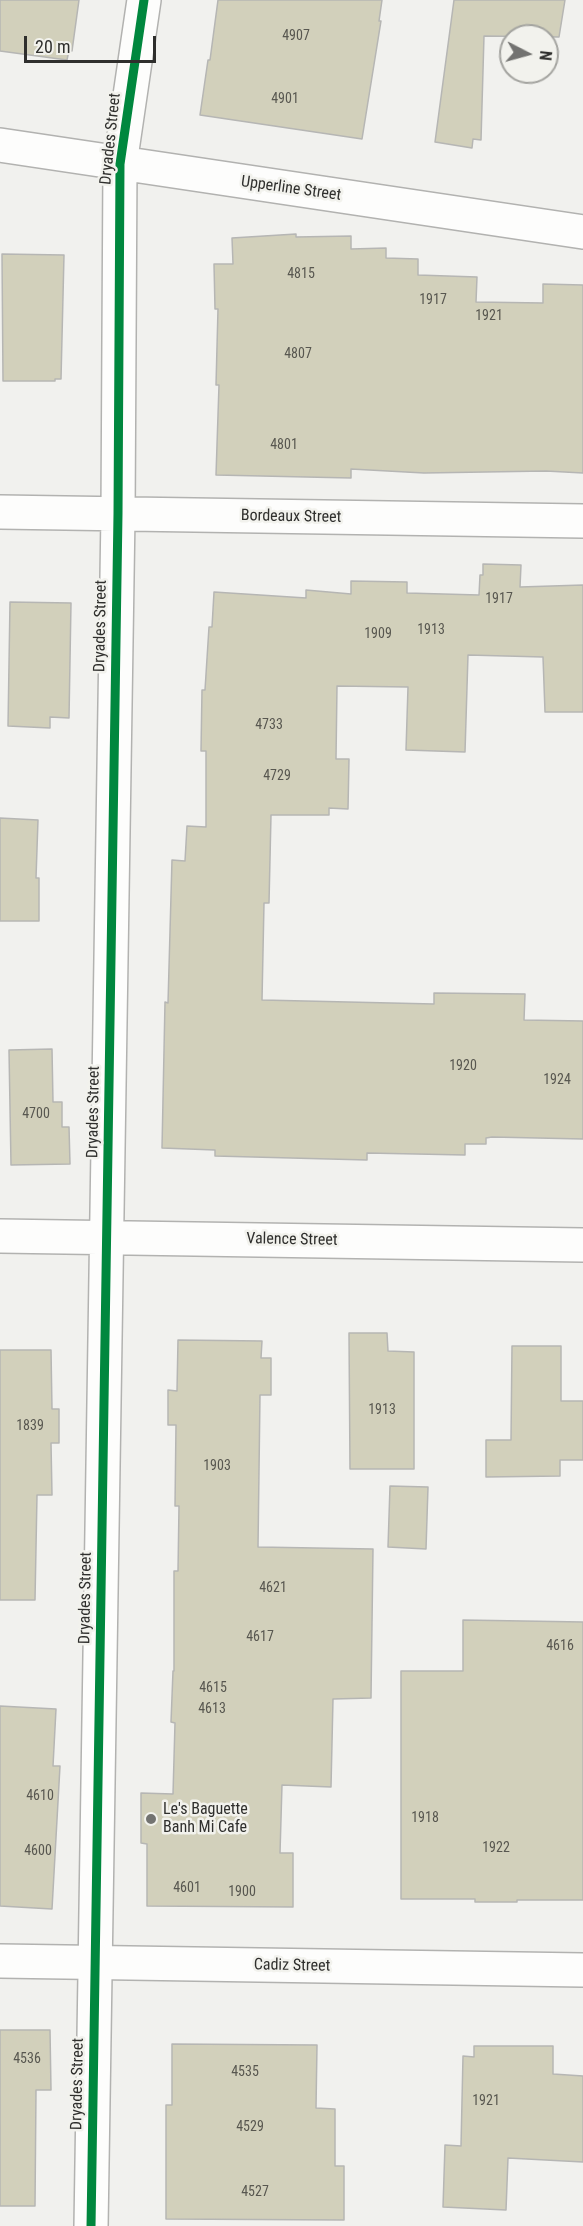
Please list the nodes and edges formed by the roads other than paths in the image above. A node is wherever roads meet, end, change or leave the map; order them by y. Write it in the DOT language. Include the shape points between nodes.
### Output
graph roads {
  1 [pos="144,0"];
  2 [pos="0,145"];
  3 [pos="120,164"];
  4 [pos="583,232"];
  5 [pos="0,512"];
  6 [pos="118,514"];
  7 [pos="583,522"];
  8 [pos="0,1236"];
  9 [pos="107,1237"];
  10 [pos="583,1245"];
  11 [pos="0,1961"];
  12 [pos="95,1963"];
  13 [pos="583,1970"];
  14 [pos="91,2226"];
  1 -- 3 [label="street, Dryades Street"];
  2 -- 3 [label="street, Upperline Street"];
  3 -- 4 [label="street, Upperline Street"];
  3 -- 6 [label="street, Dryades Street"];
  5 -- 6 [label="street, Bordeaux Street"];
  6 -- 7 [label="street, Bordeaux Street"];
  6 -- 9 [label="street, Dryades Street"];
  8 -- 9 [label="street, Valence Street"];
  9 -- 10 [label="street, Valence Street"];
  9 -- 12 [label="street, Dryades Street"];
  11 -- 12 [label="street, Cadiz Street"];
  12 -- 13 [label="street, Cadiz Street"];
  12 -- 14 [label="street, Dryades Street"];
}
